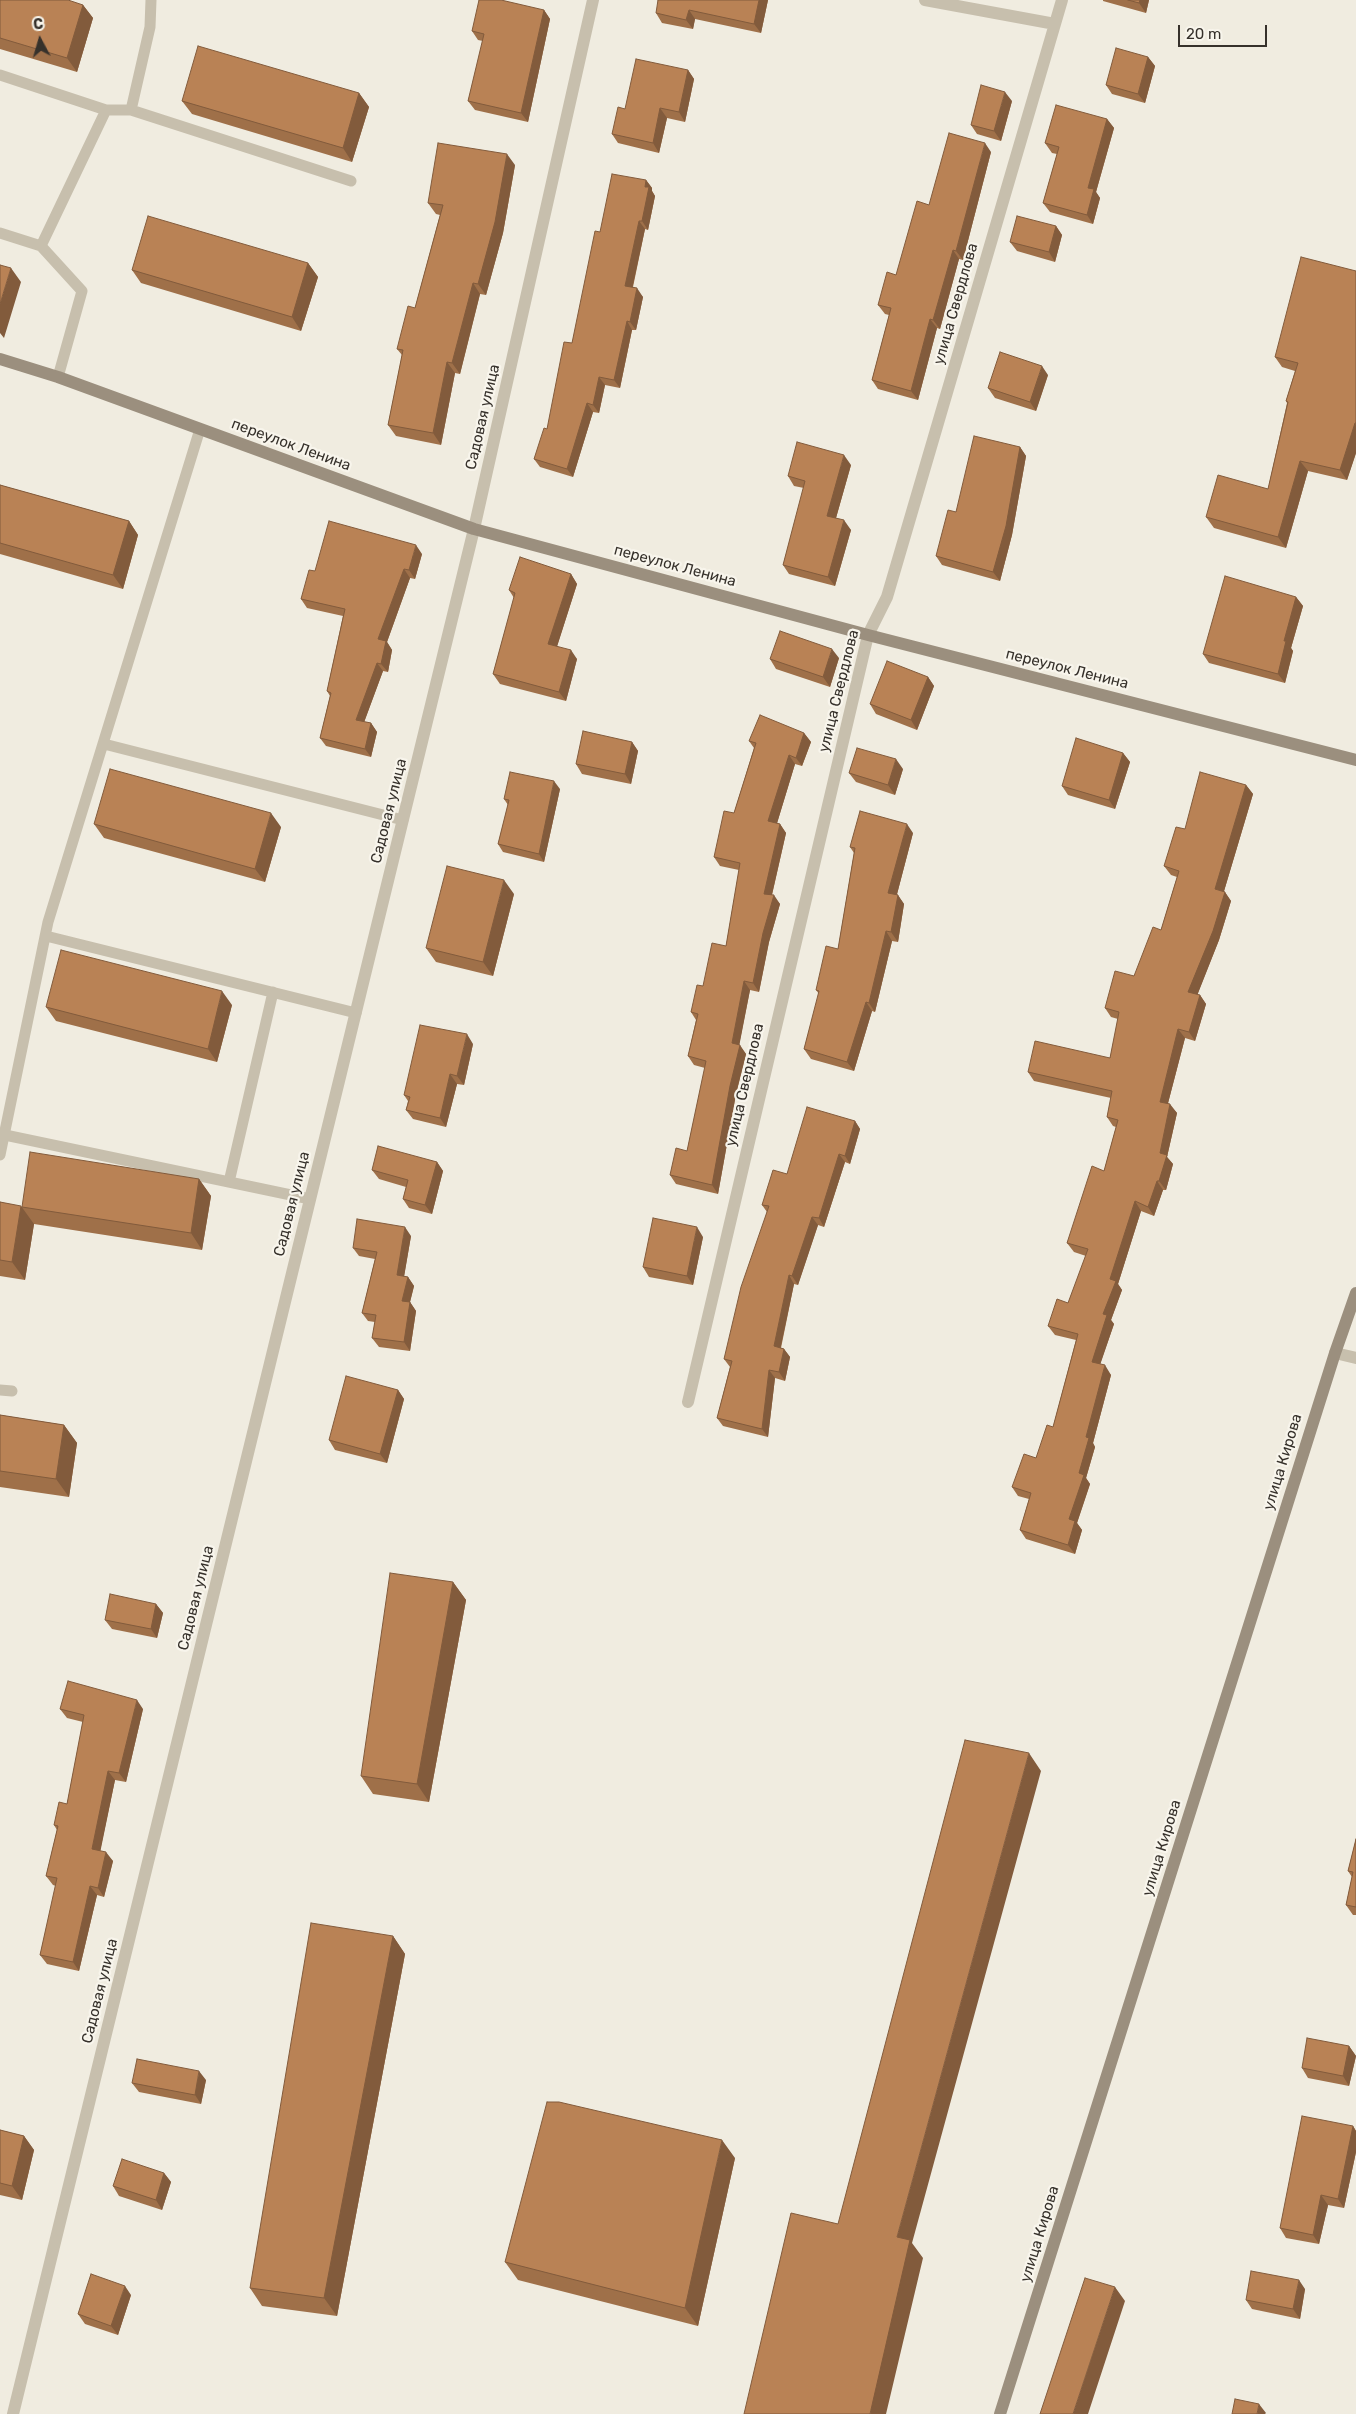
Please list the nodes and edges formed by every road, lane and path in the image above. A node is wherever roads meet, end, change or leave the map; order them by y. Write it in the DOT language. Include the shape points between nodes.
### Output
graph roads {
  1 [pos="151,0"];
  2 [pos="593,0"];
  3 [pos="925,0"];
  4 [pos="1062,0"];
  5 [pos="1055,24"];
  6 [pos="0,75"];
  7 [pos="106,110"];
  8 [pos="131,110"];
  9 [pos="351,180"];
  10 [pos="0,233"];
  11 [pos="41,246"];
  12 [pos="0,359"];
  13 [pos="58,377"];
  14 [pos="200,428"];
  15 [pos="474,529"];
  16 [pos="868,635"];
  17 [pos="104,744"];
  18 [pos="1356,760"];
  19 [pos="403,820"];
  20 [pos="46,936"];
  21 [pos="273,992"];
  22 [pos="356,1013"];
  23 [pos="5,1135"];
  24 [pos="0,1155"];
  25 [pos="229,1182"];
  26 [pos="310,1200"];
  27 [pos="1356,1293"];
  28 [pos="1335,1353"];
  29 [pos="1356,1358"];
  30 [pos="0,1390"];
  31 [pos="12,1392"];
  32 [pos="688,1402"];
  33 [pos="13,2414"];
  34 [pos="1000,2414"];
  1 -- 8 [label="lane" via="150,27"];
  2 -- 15 [label="street, Садовая улица"];
  3 -- 5 [label="street"];
  4 -- 5 [label="street, улица Свердлова"];
  5 -- 16 [label="street, улица Свердлова" via="887,597"];
  6 -- 7 [label="lane"];
  7 -- 8 [label="lane"];
  7 -- 11 [label="lane"];
  8 -- 9 [label="lane"];
  10 -- 11 [label="lane"];
  11 -- 13 [label="lane" via="82,291"];
  12 -- 13 [label="street, переулок Ленина"];
  13 -- 14 [label="street, переулок Ленина"];
  14 -- 15 [label="street, переулок Ленина"];
  14 -- 17 [label="lane"];
  15 -- 16 [label="street, переулок Ленина"];
  15 -- 19 [label="street, Садовая улица"];
  16 -- 18 [label="street, переулок Ленина"];
  16 -- 32 [label="street, улица Свердлова"];
  17 -- 19 [label="lane"];
  17 -- 20 [label="lane"];
  19 -- 22 [label="street, Садовая улица"];
  20 -- 21 [label="lane"];
  20 -- 23 [label="lane"];
  21 -- 22 [label="lane"];
  21 -- 25 [label="lane"];
  22 -- 26 [label="street, Садовая улица"];
  23 -- 24 [label="lane"];
  23 -- 25 [label="lane"];
  25 -- 26 [label="lane"];
  26 -- 33 [label="street, Садовая улица"];
  27 -- 28 [label="street, улица Кирова"];
  28 -- 29 [label="street"];
  28 -- 34 [label="street, улица Кирова"];
  30 -- 31 [label="lane"];
}
